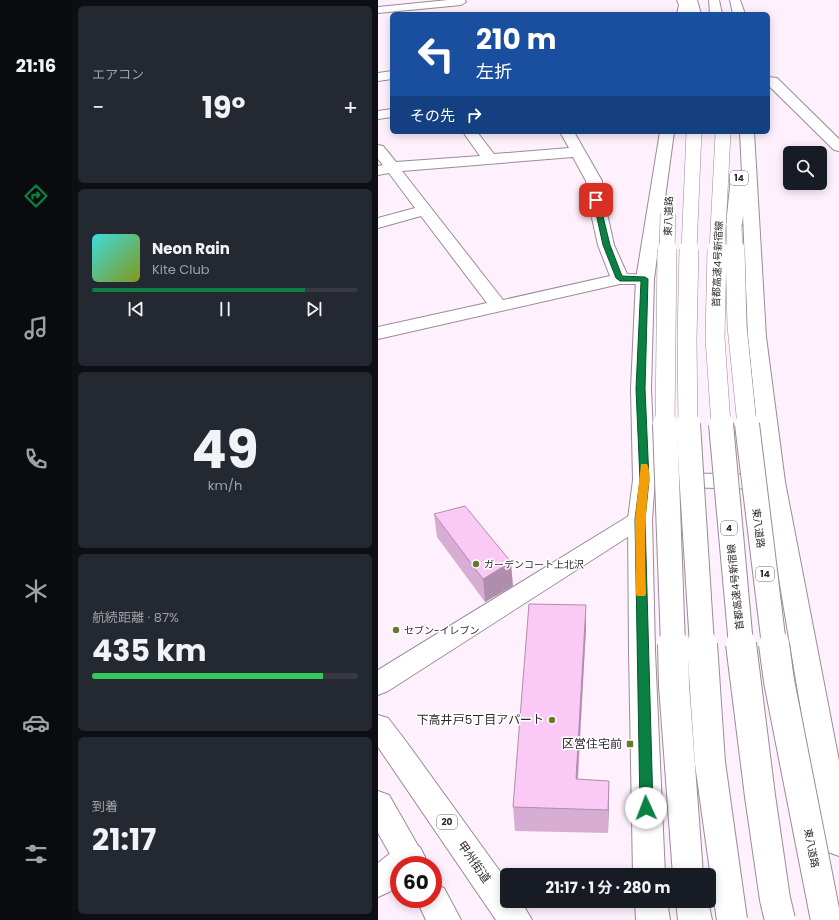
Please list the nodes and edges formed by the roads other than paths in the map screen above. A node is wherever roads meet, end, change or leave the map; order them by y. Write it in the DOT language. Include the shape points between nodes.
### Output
graph roads {
  1 [pos="682,0"];
  2 [pos="692,0"];
  3 [pos="705,0"];
  4 [pos="714,0"];
  5 [pos="726,0"];
  6 [pos="735,0"];
  7 [pos="460,1"];
  8 [pos="378,10"];
  9 [pos="469,10"];
  10 [pos="683,12"];
  11 [pos="695,12"];
  12 [pos="707,12"];
  13 [pos="716,12"];
  14 [pos="728,12"];
  15 [pos="738,12"];
  16 [pos="390,75"];
  17 [pos="378,77"];
  18 [pos="770,81"];
  19 [pos="390,113"];
  20 [pos="378,115"];
  21 [pos="472,134"];
  22 [pos="568,134"];
  23 [pos="667,134"];
  24 [pos="672,134"];
  25 [pos="694,134"];
  26 [pos="732,134"];
  27 [pos="732,134"];
  28 [pos="732,134"];
  29 [pos="839,147"];
  30 [pos="378,149"];
  31 [pos="578,152"];
  32 [pos="491,160"];
  33 [pos="385,169"];
  34 [pos="426,210"];
  35 [pos="378,224"];
  36 [pos="620,278"];
  37 [pos="645,279"];
  38 [pos="498,305"];
  39 [pos="378,333"];
  40 [pos="644,480"];
  41 [pos="774,482"];
  42 [pos="640,519"];
  43 [pos="378,684"];
  44 [pos="378,726"];
  45 [pos="378,804"];
  46 [pos="839,842"];
  47 [pos="408,856"];
  48 [pos="649,868"];
  49 [pos="687,868"];
  50 [pos="390,874"];
  51 [pos="378,882"];
  52 [pos="437,908"];
  53 [pos="652,908"];
  54 [pos="693,908"];
  55 [pos="444,920"];
  56 [pos="515,920"];
  57 [pos="653,920"];
  58 [pos="695,920"];
  59 [pos="732,920"];
  60 [pos="780,920"];
  61 [pos="826,920"];
  1 -- 10 [label="main road"];
  2 -- 11 [label="main road"];
  3 -- 12 [label="main road"];
  4 -- 13 [label="main road"];
  5 -- 14 [label="main road"];
  6 -- 15 [label="main road"];
  7 -- 8 [label="main road"];
  7 -- 9 [label="main road"];
  16 -- 17 [label="main road"];
  18 -- 29 [label="main road" via="773,81"];
  19 -- 20 [label="main road"];
  21 -- 32 [label="main road"];
  22 -- 31 [label="main road"];
  23 -- 37 [label="main road"];
  24 -- 49 [label="main road, 東八道路, bridge" via="666,284 665,428 674,685"];
  25 -- 59 [label="main road, bridge" via="688,272 688,418 710,763"];
  26 -- 61 [label="main road, 東八道路 / 14, bridge" via="737,326 750,454 779,681"];
  27 -- 41 [label="main road, 14"];
  28 -- 60 [label="main road, 首都高速4号新宿線 / 4, bridge" via="718,220 715,339 733,573 755,763"];
  30 -- 33 [label="main road"];
  31 -- 32 [label="main road"];
  31 -- 36 [label="main road" via="594,181 606,245"];
  32 -- 33 [label="main road"];
  33 -- 34 [label="main road"];
  34 -- 35 [label="main road"];
  34 -- 38 [label="main road"];
  36 -- 37 [label="main road"];
  36 -- 38 [label="main road"];
  37 -- 40 [label="main road" via="640,389"];
  38 -- 39 [label="main road"];
  40 -- 41 [label="main road"];
  40 -- 42 [label="main road"];
  41 -- 46 [label="main road, 14"];
  42 -- 43 [label="main road"];
  42 -- 48 [label="main road"];
  44 -- 56 [label="main road, 甲州街道 / 20"];
  45 -- 47 [label="main road"];
  50 -- 51 [label="main road"];
  52 -- 55 [label="main road"];
  53 -- 57 [label="main road"];
  54 -- 58 [label="main road"];
}
